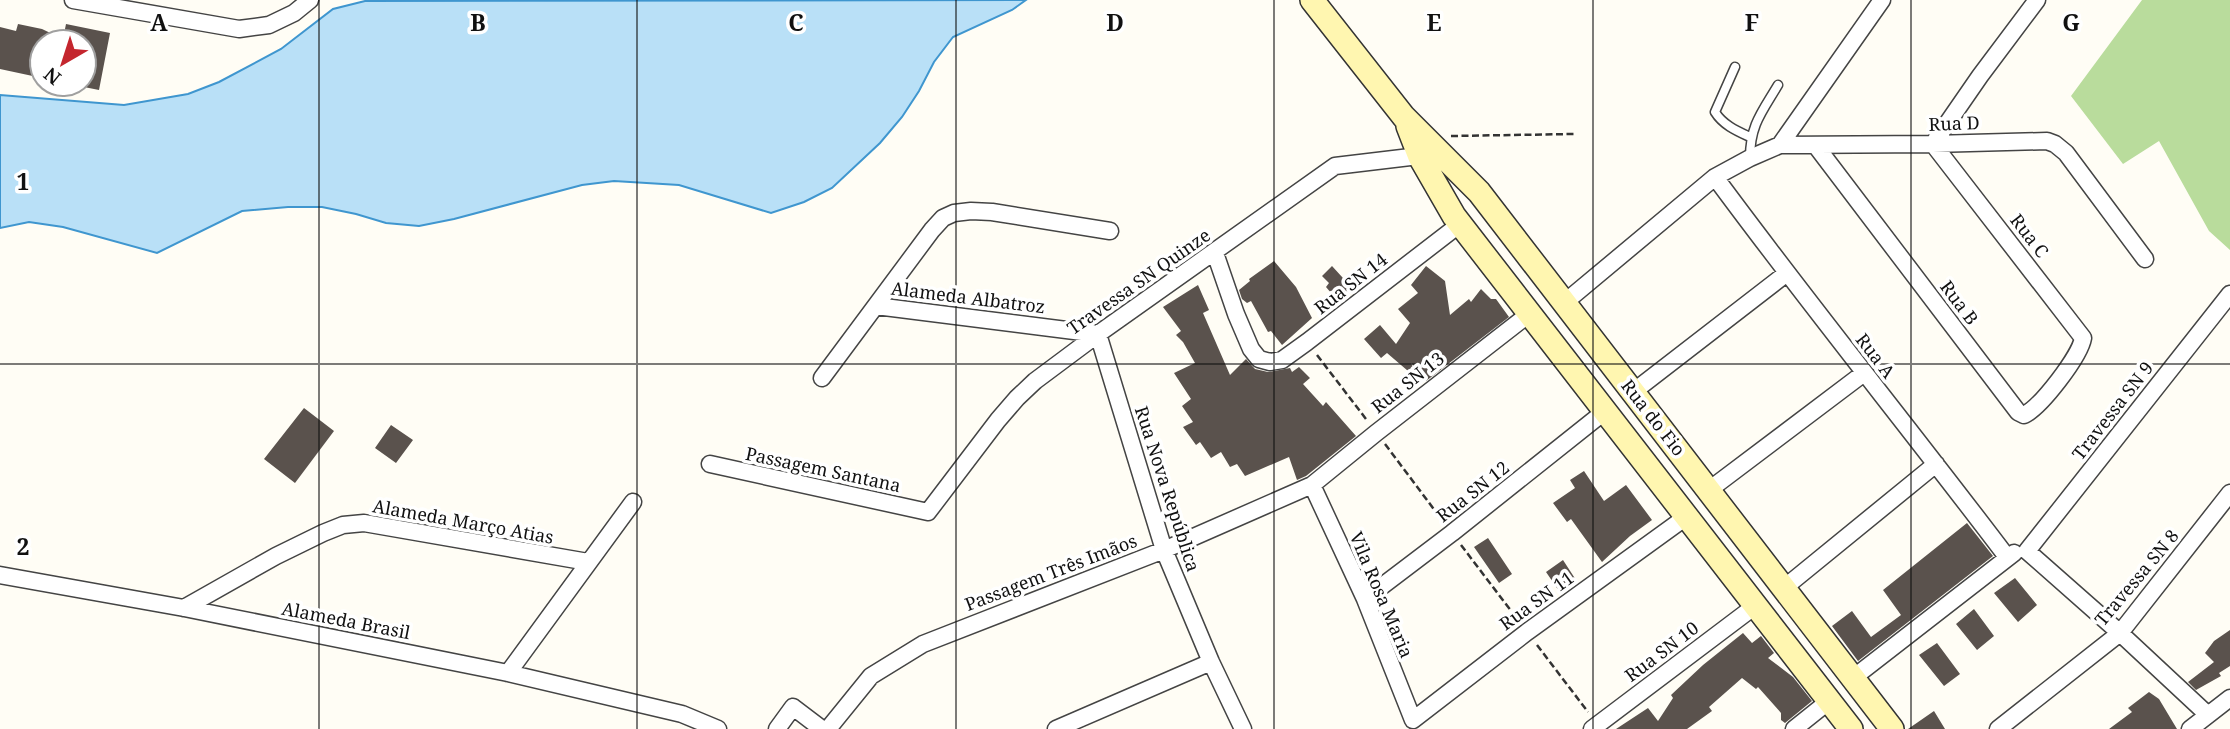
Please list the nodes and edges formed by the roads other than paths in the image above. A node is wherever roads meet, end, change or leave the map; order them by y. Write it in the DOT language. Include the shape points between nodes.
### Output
graph roads {
  1 [pos="73,0"];
  2 [pos="310,0"];
  3 [pos="1312,0"];
  4 [pos="1882,0"];
  5 [pos="2037,0"];
  6 [pos="1735,67"];
  7 [pos="1777,85"];
  8 [pos="1750,138"];
  9 [pos="1933,144"];
  10 [pos="1780,145"];
  11 [pos="1816,146"];
  12 [pos="1434,148"];
  13 [pos="1750,158"];
  14 [pos="1716,177"];
  15 [pos="1460,224"];
  16 [pos="1110,231"];
  17 [pos="1214,253"];
  18 [pos="2145,259"];
  19 [pos="1787,274"];
  20 [pos="2230,294"];
  21 [pos="1564,303"];
  22 [pos="876,306"];
  23 [pos="1529,314"];
  24 [pos="1098,334"];
  25 [pos="2078,354"];
  26 [pos="1864,373"];
  27 [pos="822,378"];
  28 [pos="1633,392"];
  29 [pos="1604,412"];
  30 [pos="710,464"];
  31 [pos="1936,464"];
  32 [pos="1312,485"];
  33 [pos="1709,490"];
  34 [pos="2230,493"];
  35 [pos="634,502"];
  36 [pos="928,512"];
  37 [pos="1686,517"];
  38 [pos="1164,550"];
  39 [pos="2027,551"];
  40 [pos="2007,557"];
  41 [pos="588,562"];
  42 [pos="0,575"];
  43 [pos="1784,589"];
  44 [pos="1365,599"];
  45 [pos="1755,606"];
  46 [pos="184,608"];
  47 [pos="1805,615"];
  48 [pos="2120,633"];
  49 [pos="1777,635"];
  50 [pos="1827,644"];
  51 [pos="1211,662"];
  52 [pos="1800,664"];
  53 [pos="508,673"];
  54 [pos="1853,678"];
  55 [pos="2230,698"];
  56 [pos="1829,701"];
  57 [pos="2208,715"];
  58 [pos="1413,720"];
  59 [pos="679,722"];
  60 [pos="718,729"];
  61 [pos="777,729"];
  62 [pos="825,729"];
  63 [pos="1056,729"];
  64 [pos="1243,729"];
  65 [pos="1592,729"];
  66 [pos="1794,729"];
  67 [pos="1851,729"];
  68 [pos="1892,729"];
  69 [pos="1998,729"];
  70 [pos="2190,729"];
  1 -- 2 [label="street" via="239,29 269,25"];
  3 -- 12 [label="street, Rua do Fio"];
  4 -- 10 [label="street"];
  5 -- 9 [label="street"];
  6 -- 8 [label="lane" via="1715,113"];
  7 -- 8 [label="lane"];
  8 -- 13 [label="lane"];
  9 -- 11 [label="street, Rua D"];
  9 -- 18 [label="street, Rua D" via="2055,144"];
  9 -- 25 [label="street, Rua C" via="2083,338"];
  10 -- 11 [label="street, Rua D"];
  10 -- 13 [label="street, Rua D"];
  11 -- 25 [label="street, Rua B" via="2018,412 2024,415 2035,409"];
  12 -- 15 [label="street, Rua do Fio"];
  12 -- 17 [label="street, Travessa SN Quinze" via="1335,166"];
  12 -- 21 [label="street, Rua do Fio" via="1479,192"];
  13 -- 14 [label="street, Rua D"];
  14 -- 19 [label="street, Rua A"];
  14 -- 21 [label="street"];
  15 -- 17 [label="street, Rua SN 14" via="1282,360 1270,362 1259,359 1251,349"];
  15 -- 23 [label="street, Rua do Fio"];
  16 -- 22 [label="street" via="992,212 954,213 932,230"];
  17 -- 24 [label="street, Travessa SN Quinze"];
  19 -- 26 [label="street, Rua A"];
  19 -- 28 [label="street"];
  20 -- 39 [label="street, Travessa SN 9"];
  21 -- 28 [label="street, Rua do Fio"];
  22 -- 24 [label="street, Alameda Albatroz"];
  22 -- 27 [label="street"];
  23 -- 29 [label="street, Rua do Fio"];
  23 -- 32 [label="street, Rua SN 13"];
  24 -- 36 [label="street, Travessa SN Quinze" via="1017,398"];
  24 -- 38 [label="street, Rua Nova República"];
  26 -- 31 [label="street, Rua A"];
  26 -- 33 [label="street"];
  28 -- 33 [label="street, Rua do Fio"];
  29 -- 37 [label="street, Rua do Fio"];
  29 -- 44 [label="street, Rua SN 12"];
  30 -- 36 [label="street, Passagem Santana"];
  31 -- 40 [label="street, Rua A"];
  31 -- 43 [label="street"];
  32 -- 38 [label="street, Passagem Três Imãos"];
  32 -- 44 [label="street, Vila Rosa Maria"];
  33 -- 43 [label="street, Rua do Fio"];
  34 -- 48 [label="street, Travessa SN 8"];
  35 -- 41 [label="street"];
  37 -- 45 [label="street, Rua do Fio"];
  37 -- 58 [label="street, Rua SN 11"];
  38 -- 51 [label="street, Rua Nova República"];
  38 -- 62 [label="street, Passagem Três Imãos" via="923,644 871,676"];
  39 -- 40 [label="street"];
  39 -- 48 [label="street"];
  40 -- 54 [label="street"];
  41 -- 46 [label="street, Alameda Março Atias" via="364,523 343,525 276,555"];
  41 -- 53 [label="street"];
  42 -- 46 [label="street, Alameda Brasil"];
  43 -- 47 [label="street, Rua do Fio"];
  44 -- 58 [label="street, Vila Rosa Maria"];
  45 -- 49 [label="street, Rua do Fio"];
  45 -- 65 [label="street, Rua SN 10"];
  46 -- 53 [label="street, Alameda Brasil"];
  47 -- 49 [label="street" via="1796,631"];
  47 -- 50 [label="street, Rua do Fio"];
  48 -- 57 [label="street"];
  48 -- 69 [label="street, Travessa SN 8"];
  49 -- 52 [label="street, Rua do Fio"];
  50 -- 52 [label="street" via="1811,648"];
  50 -- 54 [label="street, Rua do Fio"];
  51 -- 63 [label="street"];
  51 -- 64 [label="street, Rua Nova República"];
  52 -- 56 [label="street, Rua do Fio"];
  53 -- 59 [label="street, Alameda Brasil"];
  54 -- 68 [label="street, Rua do Fio"];
  55 -- 57 [label="street"];
  56 -- 66 [label="street"];
  56 -- 67 [label="street, Rua do Fio"];
  57 -- 70 [label="street"];
  59 -- 60 [label="street, Alameda Brasil"];
  61 -- 62 [label="street" via="793,707"];
}
